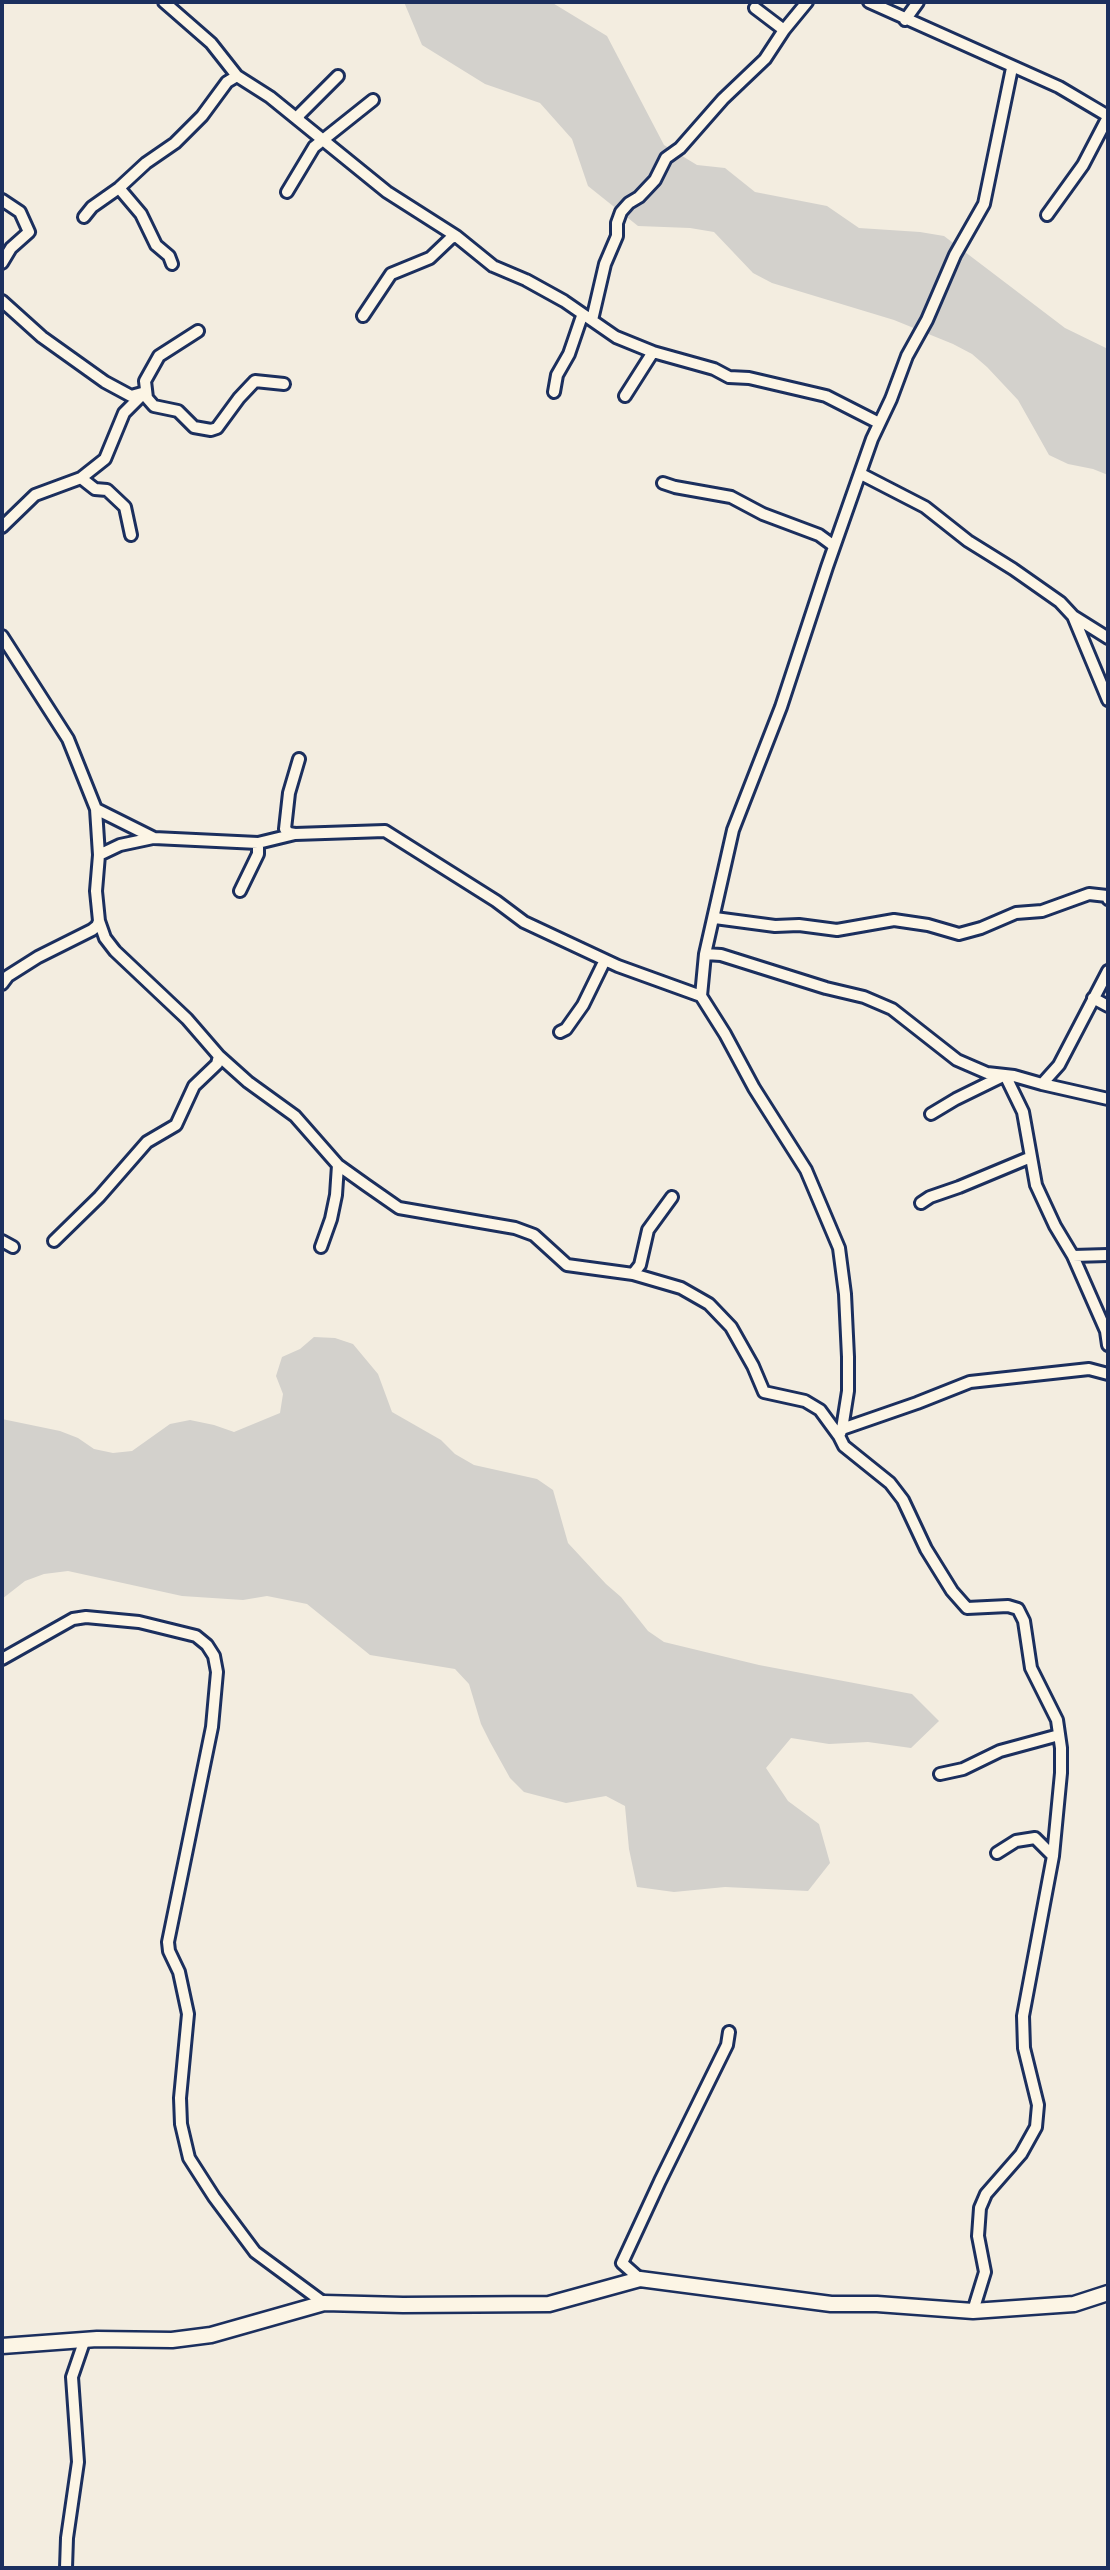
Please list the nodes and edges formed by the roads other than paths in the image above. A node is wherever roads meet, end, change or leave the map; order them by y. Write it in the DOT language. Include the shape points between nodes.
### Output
graph roads {
  1 [pos="164,2"];
  2 [pos="807,2"];
  3 [pos="869,2"];
  4 [pos="918,2"];
  5 [pos="755,8"];
  6 [pos="905,20"];
  7 [pos="785,30"];
  8 [pos="1012,68"];
  9 [pos="237,76"];
  10 [pos="338,76"];
  11 [pos="373,100"];
  12 [pos="1108,117"];
  13 [pos="298,119"];
  14 [pos="322,139"];
  15 [pos="119,188"];
  16 [pos="287,192"];
  17 [pos="2,201"];
  18 [pos="1047,215"];
  19 [pos="84,217"];
  20 [pos="456,236"];
  21 [pos="2,263"];
  22 [pos="172,264"];
  23 [pos="2,301"];
  24 [pos="363,316"];
  25 [pos="587,318"];
  26 [pos="198,331"];
  27 [pos="653,352"];
  28 [pos="284,384"];
  29 [pos="554,392"];
  30 [pos="145,393"];
  31 [pos="625,397"];
  32 [pos="879,424"];
  33 [pos="861,474"];
  34 [pos="81,478"];
  35 [pos="663,483"];
  36 [pos="2,527"];
  37 [pos="131,535"];
  38 [pos="834,546"];
  39 [pos="1073,616"];
  40 [pos="2,636"];
  41 [pos="1108,638"];
  42 [pos="1108,701"];
  43 [pos="299,759"];
  44 [pos="96,809"];
  45 [pos="295,834"];
  46 [pos="154,838"];
  47 [pos="258,843"];
  48 [pos="99,855"];
  49 [pos="240,891"];
  50 [pos="1108,900"];
  51 [pos="715,918"];
  52 [pos="99,921"];
  53 [pos="705,954"];
  54 [pos="606,960"];
  55 [pos="1108,971"];
  56 [pos="2,984"];
  57 [pos="701,996"];
  58 [pos="1093,998"];
  59 [pos="1108,1006"];
  60 [pos="560,1032"];
  61 [pos="219,1056"];
  62 [pos="1005,1075"];
  63 [pos="1042,1084"];
  64 [pos="1108,1099"];
  65 [pos="930,1114"];
  66 [pos="1031,1157"];
  67 [pos="338,1165"];
  68 [pos="672,1198"];
  69 [pos="921,1203"];
  70 [pos="2,1241"];
  71 [pos="54,1241"];
  72 [pos="13,1247"];
  73 [pos="321,1247"];
  74 [pos="1108,1255"];
  75 [pos="1073,1256"];
  76 [pos="634,1274"];
  77 [pos="1108,1345"];
  78 [pos="1108,1374"];
  79 [pos="841,1432"];
  80 [pos="2,1659"];
  81 [pos="1059,1734"];
  82 [pos="940,1774"];
  83 [pos="997,1853"];
  84 [pos="1053,1856"];
  85 [pos="729,2032"];
  86 [pos="640,2279"];
  87 [pos="1108,2293"];
  88 [pos="324,2303"];
  89 [pos="973,2311"];
  90 [pos="85,2339"];
  91 [pos="2,2346"];
  92 [pos="66,2568"];
  1 -- 9 [label="street" via="211,43"];
  2 -- 7 [label="street"];
  3 -- 6 [label="street"];
  4 -- 6 [label="street"];
  5 -- 7 [label="street"];
  6 -- 8 [label="street"];
  7 -- 25 [label="street" via="765,59 666,158 655,180 621,212 617,236"];
  8 -- 12 [label="street" via="1059,87"];
  8 -- 32 [label="street" via="984,204 906,356"];
  9 -- 13 [label="street"];
  9 -- 15 [label="street" via="175,143"];
  10 -- 13 [label="street"];
  11 -- 14 [label="street"];
  12 -- 18 [label="street" via="1083,165"];
  13 -- 14 [label="street"];
  14 -- 16 [label="street"];
  14 -- 20 [label="street" via="387,192"];
  15 -- 19 [label="street"];
  15 -- 22 [label="street"];
  17 -- 21 [label="street" via="20,212 29,232"];
  20 -- 24 [label="street" via="430,258 391,274"];
  20 -- 25 [label="street" via="493,265 564,301"];
  23 -- 30 [label="street" via="42,337 105,382 131,396"];
  25 -- 27 [label="street"];
  25 -- 29 [label="street" via="575,331"];
  26 -- 30 [label="street" via="159,356 145,381"];
  27 -- 31 [label="street"];
  27 -- 32 [label="street" via="729,377 826,396"];
  28 -- 30 [label="street" via="255,381 217,428 206,430 194,427 178,411 155,406"];
  30 -- 34 [label="street" via="124,413 105,459"];
  32 -- 33 [label="street"];
  33 -- 38 [label="street"];
  33 -- 39 [label="street" via="925,507 1060,602"];
  34 -- 36 [label="street" via="35,495"];
  34 -- 37 [label="street" via="95,489 107,490 125,507"];
  35 -- 38 [label="street" via="731,497 820,535"];
  38 -- 51 [label="street" via="781,708 733,830"];
  39 -- 41 [label="street"];
  39 -- 42 [label="street"];
  40 -- 44 [label="street" via="68,739"];
  43 -- 45 [label="street" via="285,829"];
  44 -- 46 [label="street"];
  44 -- 48 [label="street"];
  45 -- 47 [label="street"];
  45 -- 54 [label="street" via="385,831 524,922"];
  46 -- 47 [label="street"];
  46 -- 48 [label="street"];
  47 -- 49 [label="street" via="258,854"];
  48 -- 52 [label="street"];
  50 -- 51 [label="street" via="1089,894 959,934 894,920 836,930"];
  51 -- 53 [label="street"];
  52 -- 56 [label="street" via="92,930 38,957"];
  52 -- 61 [label="street" via="115,951"];
  53 -- 57 [label="street"];
  53 -- 62 [label="street" via="864,997 892,1009 957,1059 987,1073"];
  54 -- 57 [label="street"];
  54 -- 60 [label="street" via="583,1005"];
  55 -- 58 [label="street"];
  57 -- 79 [label="street" via="806,1170 839,1248 848,1357"];
  58 -- 59 [label="street"];
  58 -- 63 [label="street" via="1059,1065"];
  61 -- 67 [label="street" via="295,1116"];
  61 -- 71 [label="street" via="217,1064 194,1086 176,1125 147,1142"];
  62 -- 63 [label="street"];
  62 -- 65 [label="street"];
  62 -- 66 [label="street" via="1023,1112"];
  63 -- 64 [label="street"];
  66 -- 69 [label="street"];
  66 -- 75 [label="street" via="1036,1185"];
  67 -- 73 [label="street" via="336,1195"];
  67 -- 76 [label="street" via="400,1208 515,1228 534,1235 567,1265"];
  68 -- 76 [label="street" via="648,1230"];
  70 -- 72 [label="street"];
  74 -- 75 [label="street"];
  75 -- 77 [label="street"];
  76 -- 79 [label="street" via="681,1288 709,1304 731,1327 764,1392 805,1401"];
  78 -- 79 [label="street" via="1089,1369 970,1382"];
  79 -- 81 [label="street" via="844,1446 890,1483 903,1500 926,1549 967,1608 1018,1609 1031,1668 1058,1720"];
  80 -- 88 [label="street" via="73,1619 86,1617 139,1622 196,1636 214,1656 212,1727 167,1941 188,2014 181,2124 189,2158 255,2252"];
  81 -- 82 [label="street"];
  81 -- 84 [label="street"];
  83 -- 84 [label="street" via="1016,1841 1035,1838"];
  84 -- 89 [label="street" via="1023,2016 1024,2048 1038,2105 1036,2127 980,2208 978,2236 985,2272"];
  85 -- 86 [label="street" via="727,2045 622,2263"];
  86 -- 88 [label="street" via="549,2304"];
  86 -- 89 [label="street" via="831,2304"];
  87 -- 89 [label="street" via="1074,2304"];
  88 -- 90 [label="street" via="211,2335 172,2340"];
  90 -- 91 [label="street"];
  90 -- 92 [label="street" via="72,2377 78,2462"];
}
